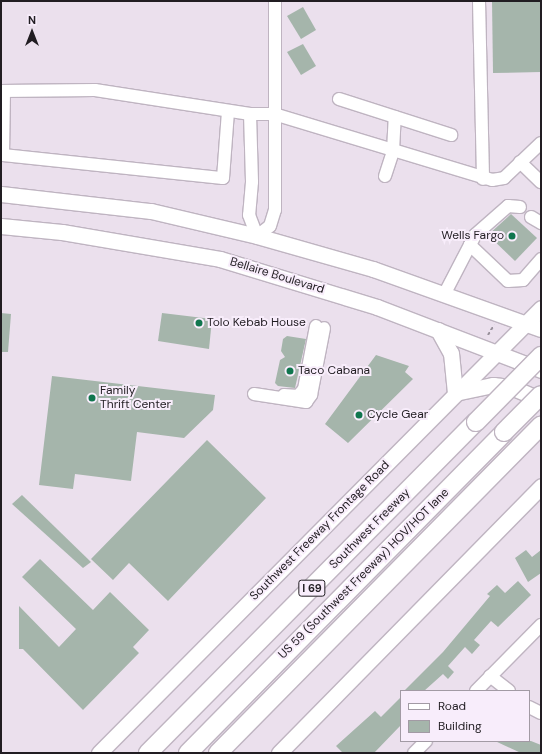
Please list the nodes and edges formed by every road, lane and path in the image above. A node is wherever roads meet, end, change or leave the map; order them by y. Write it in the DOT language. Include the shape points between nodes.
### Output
graph roads {
  1 [pos="275,1"];
  2 [pos="479,1"];
  3 [pos="2,91"];
  4 [pos="339,99"];
  5 [pos="228,110"];
  6 [pos="250,114"];
  7 [pos="274,114"];
  8 [pos="395,117"];
  9 [pos="451,135"];
  10 [pos="541,143"];
  11 [pos="393,150"];
  12 [pos="520,162"];
  13 [pos="385,176"];
  14 [pos="483,179"];
  15 [pos="541,182"];
  16 [pos="1,194"];
  17 [pos="520,207"];
  18 [pos="1,226"];
  19 [pos="256,236"];
  20 [pos="470,245"];
  21 [pos="541,259"];
  22 [pos="445,293"];
  23 [pos="541,308"];
  24 [pos="526,322"];
  25 [pos="495,324"];
  26 [pos="320,327"];
  27 [pos="541,329"];
  28 [pos="438,330"];
  29 [pos="488,336"];
  30 [pos="499,351"];
  31 [pos="541,356"];
  32 [pos="541,370"];
  33 [pos="255,392"];
  34 [pos="455,393"];
  35 [pos="541,395"];
  36 [pos="541,400"];
  37 [pos="541,425"];
  38 [pos="541,486"];
  39 [pos="541,625"];
  40 [pos="490,676"];
  41 [pos="477,690"];
  42 [pos="508,690"];
  43 [pos="530,708"];
  44 [pos="541,713"];
  45 [pos="425,742"];
  46 [pos="99,753"];
  47 [pos="148,753"];
  48 [pos="188,753"];
  49 [pos="218,753"];
  50 [pos="279,753"];
  51 [pos="414,753"];
  1 -- 7 [label="street"];
  2 -- 14 [label="street"];
  3 -- 5 [label="street" via="94,90"];
  3 -- 5 [label="street" via="3,154 223,178"];
  4 -- 8 [label="street"];
  5 -- 6 [label="street"];
  6 -- 7 [label="street"];
  6 -- 19 [label="street" via="252,182 249,215"];
  7 -- 11 [label="street"];
  7 -- 19 [label="street" via="275,210 270,226"];
  8 -- 9 [label="street"];
  8 -- 11 [label="street"];
  10 -- 12 [label="street"];
  11 -- 13 [label="street"];
  11 -- 14 [label="street"];
  12 -- 14 [label="street" via="504,178"];
  12 -- 15 [label="street"];
  16 -- 19 [label="main road" via="151,211"];
  17 -- 20 [label="street" via="508,206 475,235"];
  18 -- 28 [label="main road, Bellaire Boulevard" via="62,232 220,259 377,307"];
  19 -- 22 [label="main road"];
  20 -- 21 [label="street" via="508,281 523,280"];
  20 -- 22 [label="street"];
  22 -- 24 [label="main road"];
  23 -- 24 [label="main road, Southwest Freeway Frontage Road"];
  24 -- 27 [label="main road"];
  24 -- 30 [label="main road, Southwest Freeway Frontage Road"];
  25 -- 29 [label="path"];
  26 -- 33 [label="street" via="302,392 294,397"];
  28 -- 30 [label="main road, Bellaire Boulevard"];
  28 -- 34 [label="main road" via="451,353"];
  30 -- 32 [label="main road, Bellaire Boulevard"];
  30 -- 34 [label="main road, Southwest Freeway Frontage Road"];
  31 -- 47 [label="highway, Southwest Freeway / I 69, bridge"];
  34 -- 36 [label="main road" via="493,385 511,387"];
  34 -- 46 [label="main road, Southwest Freeway Frontage Road"];
  35 -- 48 [label="highway, US 59 (Southwest Freeway) HOV/HOT lane, bridge"];
  37 -- 49 [label="highway"];
  38 -- 50 [label="main road"];
  39 -- 40 [label="street"];
  40 -- 41 [label="street"];
  40 -- 42 [label="street"];
  43 -- 44 [label="street"];
  45 -- 51 [label="street"];
}
